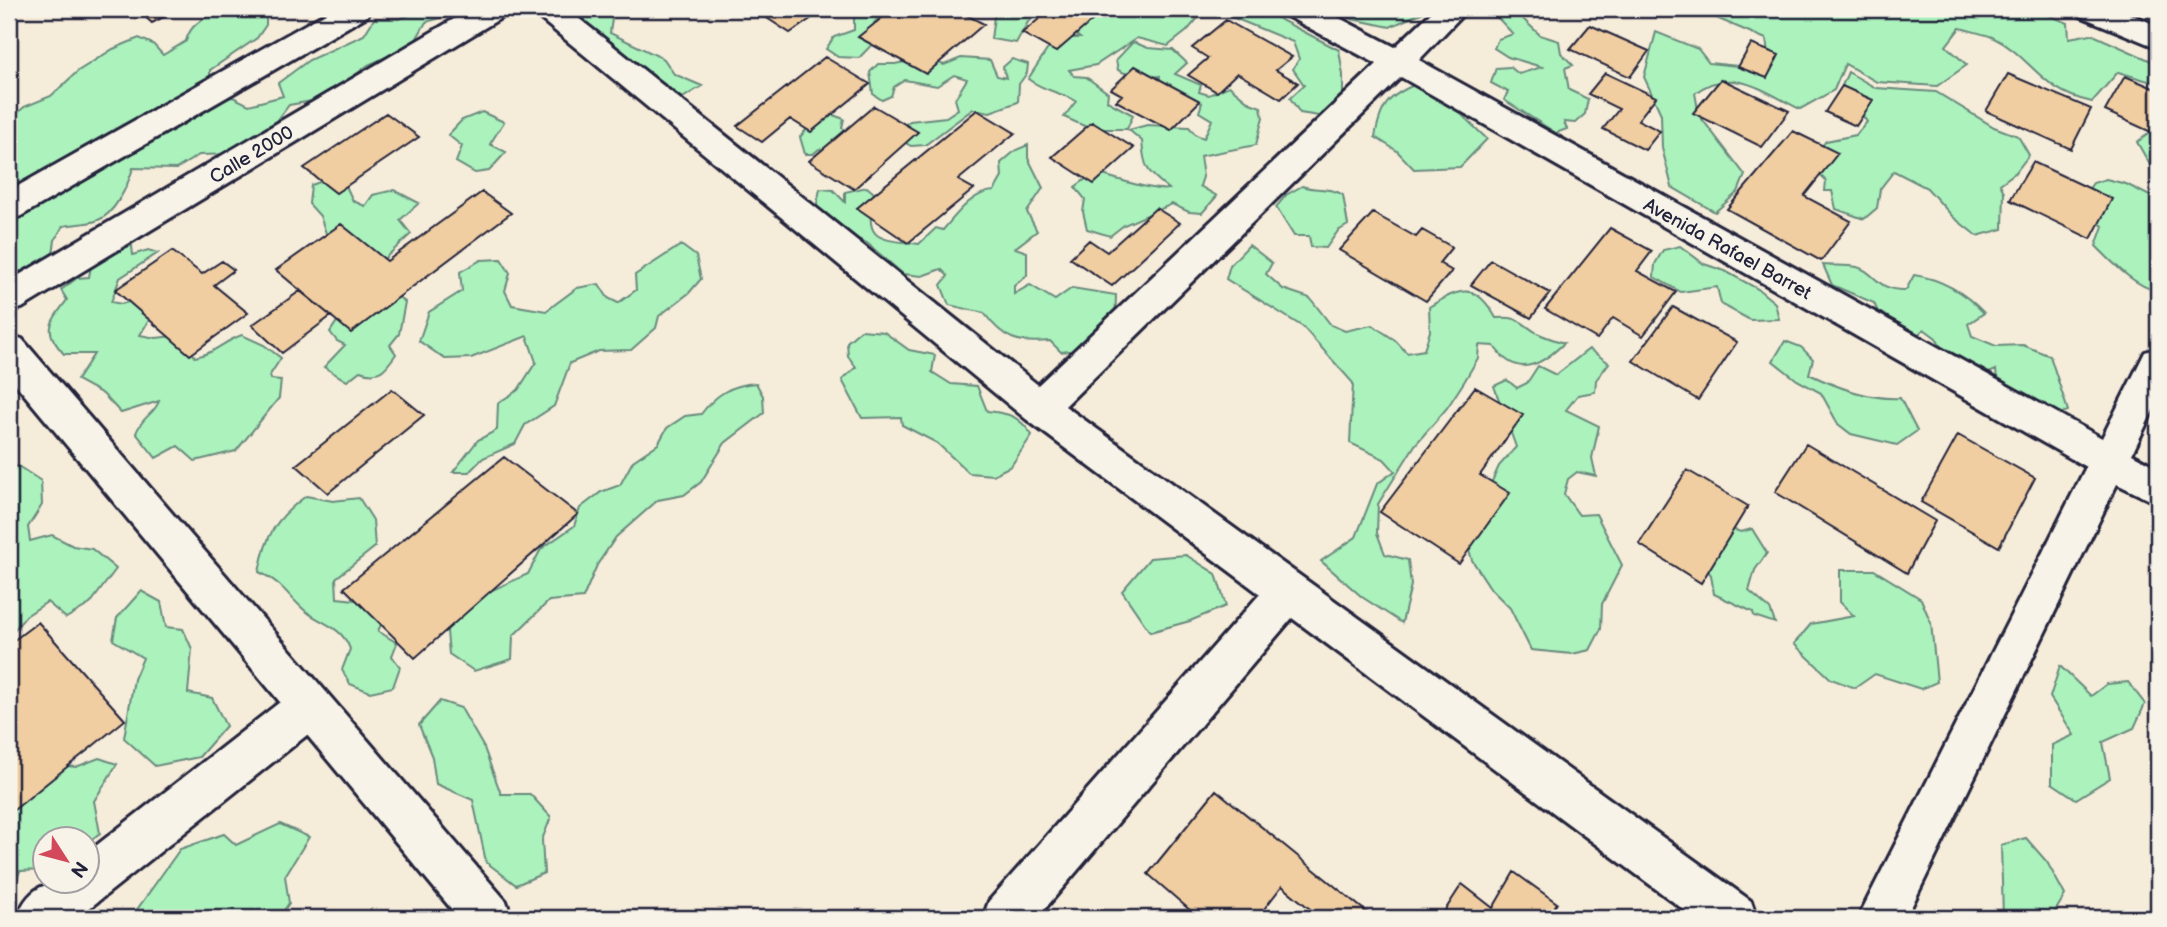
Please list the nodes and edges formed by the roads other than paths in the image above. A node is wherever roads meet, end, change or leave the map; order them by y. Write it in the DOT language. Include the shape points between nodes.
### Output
graph roads {
  1 [pos="356,9"];
  2 [pos="493,9"];
  3 [pos="548,9"];
  4 [pos="1298,9"];
  5 [pos="1453,9"];
  6 [pos="2091,9"];
  7 [pos="2158,38"];
  8 [pos="1397,61"];
  9 [pos="9,207"];
  10 [pos="9,298"];
  11 [pos="9,349"];
  12 [pos="2158,363"];
  13 [pos="1040,408"];
  14 [pos="2110,461"];
  15 [pos="2158,487"];
  16 [pos="1289,591"];
  17 [pos="309,706"];
  18 [pos="102,869"];
  19 [pos="69,895"];
  20 [pos="40,918"];
  21 [pos="489,918"];
  22 [pos="1006,918"];
  23 [pos="1734,918"];
  24 [pos="1881,918"];
  1 -- 9 [label="street"];
  2 -- 10 [label="street, Calle 2000"];
  3 -- 13 [label="street"];
  4 -- 8 [label="street, Avenida Rafael Barret"];
  5 -- 8 [label="street"];
  6 -- 7 [label="street"];
  8 -- 13 [label="street"];
  8 -- 14 [label="street, Avenida Rafael Barret"];
  11 -- 17 [label="street"];
  12 -- 14 [label="street"];
  13 -- 16 [label="street"];
  14 -- 15 [label="street, Avenida Rafael Barret"];
  14 -- 24 [label="street"];
  16 -- 22 [label="street"];
  16 -- 23 [label="street"];
  17 -- 18 [label="street"];
  17 -- 21 [label="street"];
  19 -- 20 [label="street"];
}
